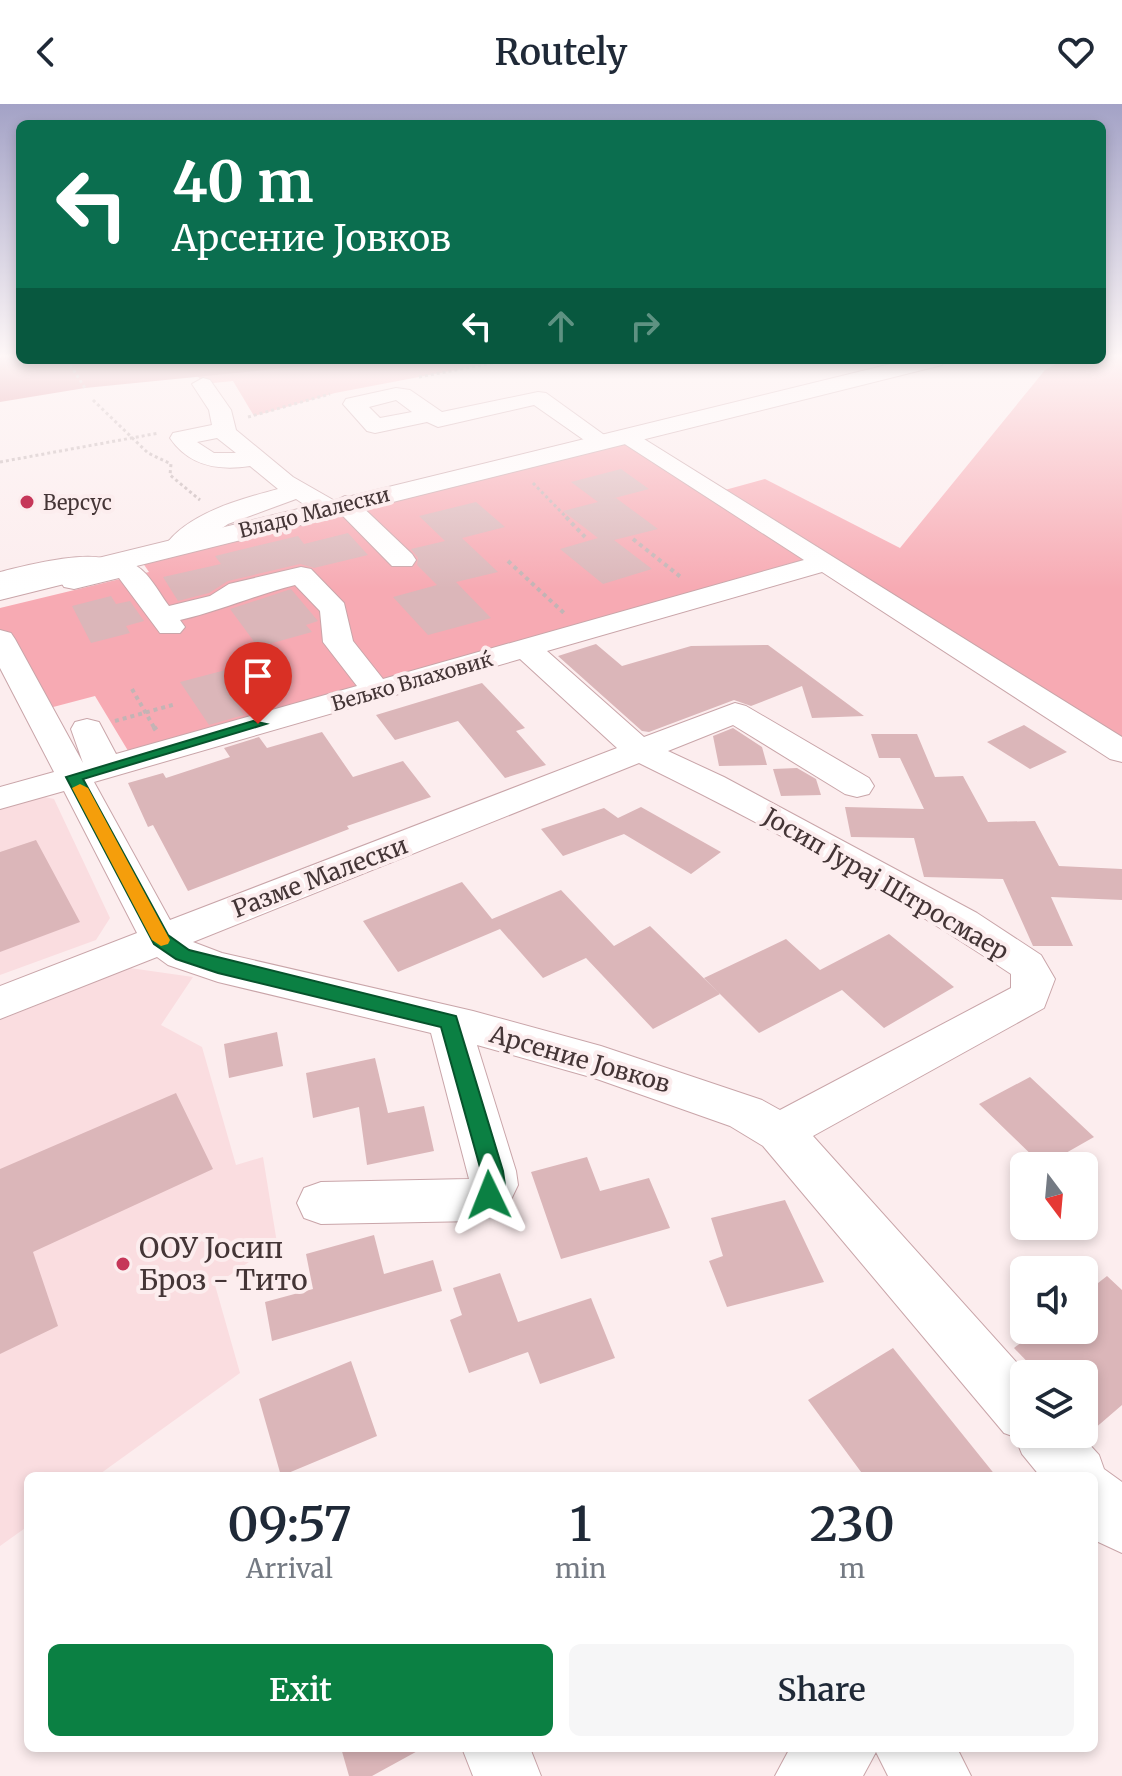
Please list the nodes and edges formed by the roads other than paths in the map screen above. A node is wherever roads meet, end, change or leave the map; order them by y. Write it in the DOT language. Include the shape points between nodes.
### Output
graph roads {
  1 [pos="198,433"];
  2 [pos="229,433"];
  3 [pos="604,433"];
  4 [pos="639,433"];
  5 [pos="615,439"];
  6 [pos="255,458"];
  7 [pos="299,491"];
  8 [pos="337,506"];
  9 [pos="177,547"];
  10 [pos="402,560"];
  11 [pos="823,563"];
  12 [pos="102,565"];
  13 [pos="0,580"];
  14 [pos="41,581"];
  15 [pos="0,591"];
  16 [pos="0,639"];
  17 [pos="526,648"];
  18 [pos="377,691"];
  19 [pos="87,729"];
  20 [pos="640,751"];
  21 [pos="1122,752"];
  22 [pos="89,772"];
  23 [pos="857,786"];
  24 [pos="0,798"];
  25 [pos="161,940"];
  26 [pos="0,1003"];
  27 [pos="449,1022"];
  28 [pos="779,1132"];
  29 [pos="321,1203"];
  30 [pos="1010,1397"];
  31 [pos="1054,1448"];
  32 [pos="1075,1472"];
  33 [pos="498,1752"];
  34 [pos="839,1752"];
  35 [pos="912,1752"];
  36 [pos="507,1776"];
  37 [pos="809,1776"];
  38 [pos="937,1776"];
  1 -- 6 [label="street" via="181,438 197,454 213,461"];
  2 -- 6 [label="street"];
  3 -- 5 [label="street"];
  4 -- 5 [label="main road, Владо Малески"];
  5 -- 8 [label="main road, Владо Малески"];
  5 -- 11 [label="street"];
  6 -- 7 [label="street"];
  7 -- 8 [label="street"];
  7 -- 9 [label="street" via="224,515"];
  8 -- 9 [label="main road, Владо Малески"];
  8 -- 10 [label="street"];
  9 -- 12 [label="main road, Владо Малески"];
  11 -- 17 [label="street, Вељко Влаховиќ"];
  11 -- 21 [label="street"];
  12 -- 13 [label="street" via="46,569"];
  12 -- 14 [label="main road, Владо Малески"];
  14 -- 15 [label="main road, Владо Малески"];
  14 -- 18 [label="street" via="45,589 126,568 175,620 239,590 301,575 334,609 338,642"];
  16 -- 22 [label="street"];
  17 -- 18 [label="street, Вељко Влаховиќ"];
  17 -- 20 [label="street, Јосип Јурај Штросмаер"];
  18 -- 22 [label="street, Вељко Влаховиќ"];
  19 -- 22 [label="street"];
  20 -- 23 [label="street, Разме Малески" via="735,713"];
  20 -- 25 [label="street, Разме Малески"];
  20 -- 28 [label="street, Јосип Јурај Штросмаер" via="963,923 1027,965 1034,979 1029,997"];
  22 -- 24 [label="street, Вељко Влаховиќ"];
  22 -- 25 [label="street"];
  25 -- 26 [label="street, Разме Малески"];
  25 -- 27 [label="street, Арсение Јовков" via="182,955 218,967"];
  27 -- 28 [label="street, Арсение Јовков" via="707,1097"];
  27 -- 29 [label="street" via="492,1171 489,1195 476,1200"];
  28 -- 30 [label="street, Арсение Јовков"];
  31 -- 32 [label="street"];
  33 -- 36 [label="street"];
  34 -- 37 [label="street"];
  35 -- 38 [label="street"];
}
